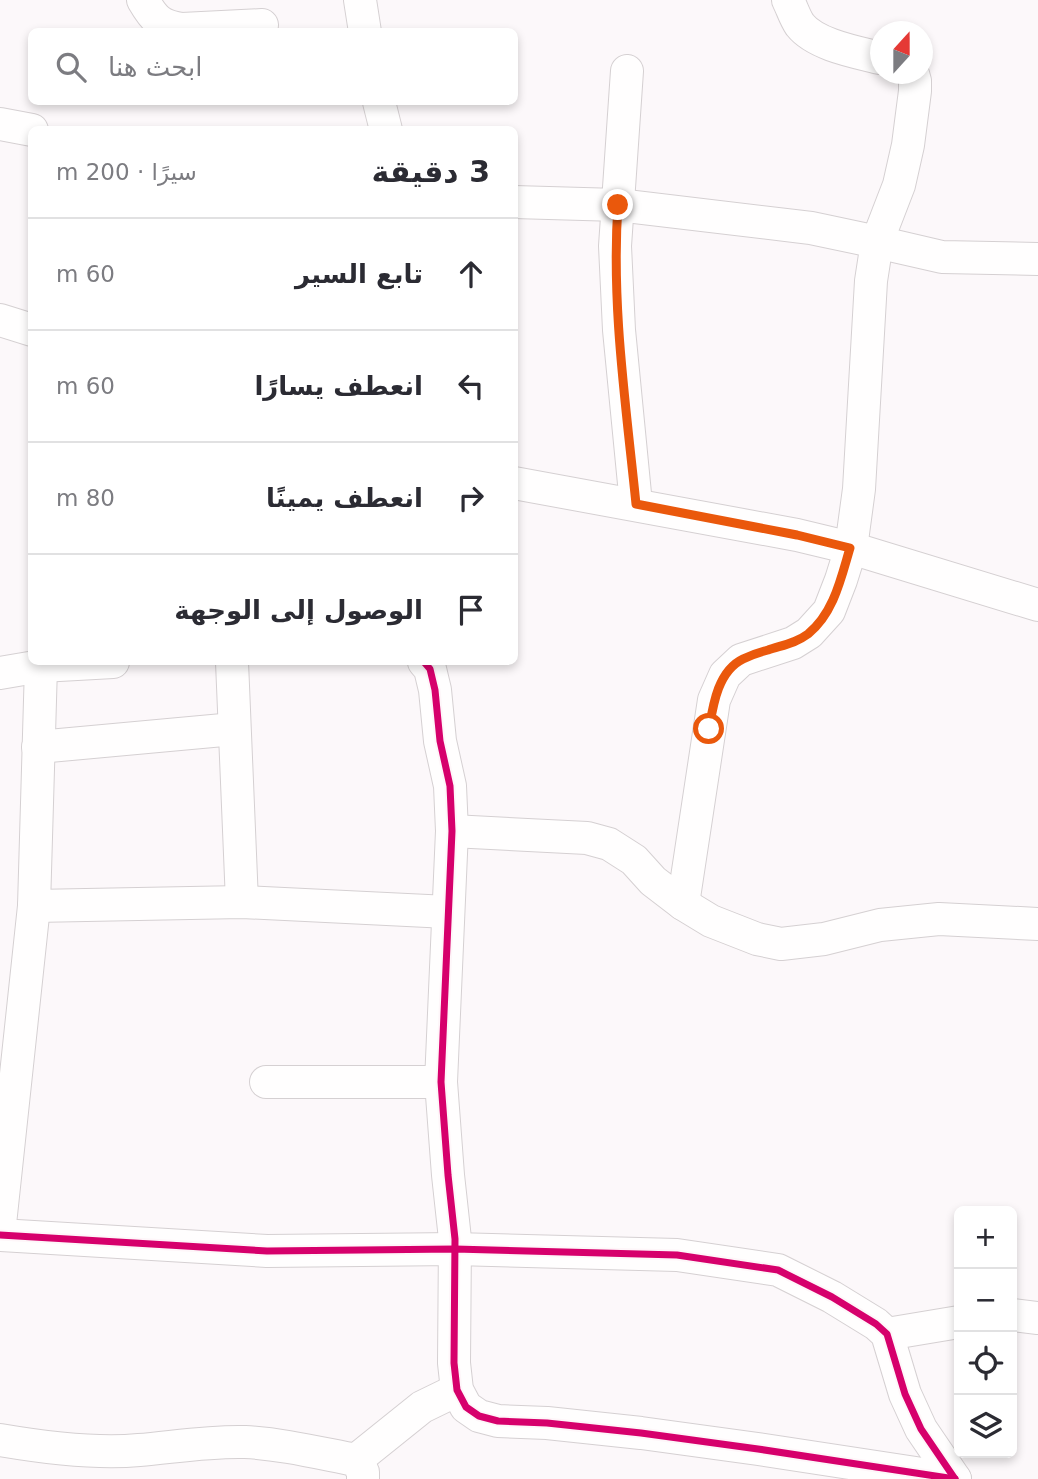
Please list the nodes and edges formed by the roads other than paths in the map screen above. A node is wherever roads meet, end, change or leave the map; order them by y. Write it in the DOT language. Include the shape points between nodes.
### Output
graph roads {
  1 [pos="143,0"];
  2 [pos="359,0"];
  3 [pos="788,0"];
  4 [pos="262,25"];
  5 [pos="171,28"];
  6 [pos="202,28"];
  7 [pos="364,28"];
  8 [pos="870,55"];
  9 [pos="627,71"];
  10 [pos="915,84"];
  11 [pos="380,105"];
  12 [pos="0,124"];
  13 [pos="385,126"];
  14 [pos="28,129"];
  15 [pos="518,202"];
  16 [pos="618,205"];
  17 [pos="877,242"];
  18 [pos="1038,259"];
  19 [pos="0,320"];
  20 [pos="28,329"];
  21 [pos="518,484"];
  22 [pos="636,504"];
  23 [pos="850,548"];
  24 [pos="1038,606"];
  25 [pos="59,665"];
  26 [pos="232,665"];
  27 [pos="427,665"];
  28 [pos="41,666"];
  29 [pos="0,673"];
  30 [pos="234,729"];
  31 [pos="38,747"];
  32 [pos="452,831"];
  33 [pos="242,902"];
  34 [pos="682,904"];
  35 [pos="34,906"];
  36 [pos="448,912"];
  37 [pos="1038,924"];
  38 [pos="266,1082"];
  39 [pos="441,1082"];
  40 [pos="0,1224"];
  41 [pos="0,1235"];
  42 [pos="454,1249"];
  43 [pos="1017,1316"];
  44 [pos="1038,1318"];
  45 [pos="954,1323"];
  46 [pos="887,1334"];
  47 [pos="457,1390"];
  48 [pos="0,1440"];
  49 [pos="360,1470"];
  50 [pos="955,1479"];
  1 -- 5 [label="street" via="152,15"];
  2 -- 7 [label="street"];
  3 -- 8 [label="street" via="800,25 814,37"];
  4 -- 6 [label="street"];
  9 -- 16 [label="street"];
  10 -- 17 [label="street" via="899,185"];
  11 -- 13 [label="street"];
  12 -- 14 [label="street"];
  15 -- 16 [label="street"];
  16 -- 17 [label="street" via="811,228"];
  16 -- 22 [label="street" via="615,246 620,330"];
  17 -- 18 [label="street" via="942,257"];
  17 -- 23 [label="street" via="859,489"];
  19 -- 20 [label="street"];
  21 -- 22 [label="street"];
  22 -- 23 [label="street"];
  23 -- 24 [label="street"];
  23 -- 34 [label="street" via="829,611 809,633 741,660 725,676 714,700"];
  25 -- 28 [label="street"];
  26 -- 30 [label="street"];
  27 -- 32 [label="street" via="450,786"];
  28 -- 29 [label="street"];
  28 -- 31 [label="street"];
  30 -- 31 [label="street"];
  30 -- 33 [label="street"];
  31 -- 35 [label="street"];
  32 -- 34 [label="street" via="587,838 609,844 634,860"];
  32 -- 36 [label="street"];
  33 -- 35 [label="street"];
  33 -- 36 [label="street"];
  34 -- 37 [label="street" via="757,939 781,944 939,919"];
  35 -- 40 [label="street"];
  36 -- 39 [label="street"];
  38 -- 39 [label="street"];
  39 -- 42 [label="street"];
  41 -- 42 [label="street" via="267,1251"];
  42 -- 46 [label="street" via="677,1255 778,1270 832,1297"];
  42 -- 47 [label="street"];
  43 -- 44 [label="street"];
  45 -- 46 [label="street"];
  46 -- 50 [label="street" via="921,1429"];
  47 -- 49 [label="street" via="422,1407"];
  47 -- 50 [label="street" via="466,1407 498,1421 641,1433"];
  48 -- 49 [label="street" via="136,1451 245,1442 292,1446"];
}
